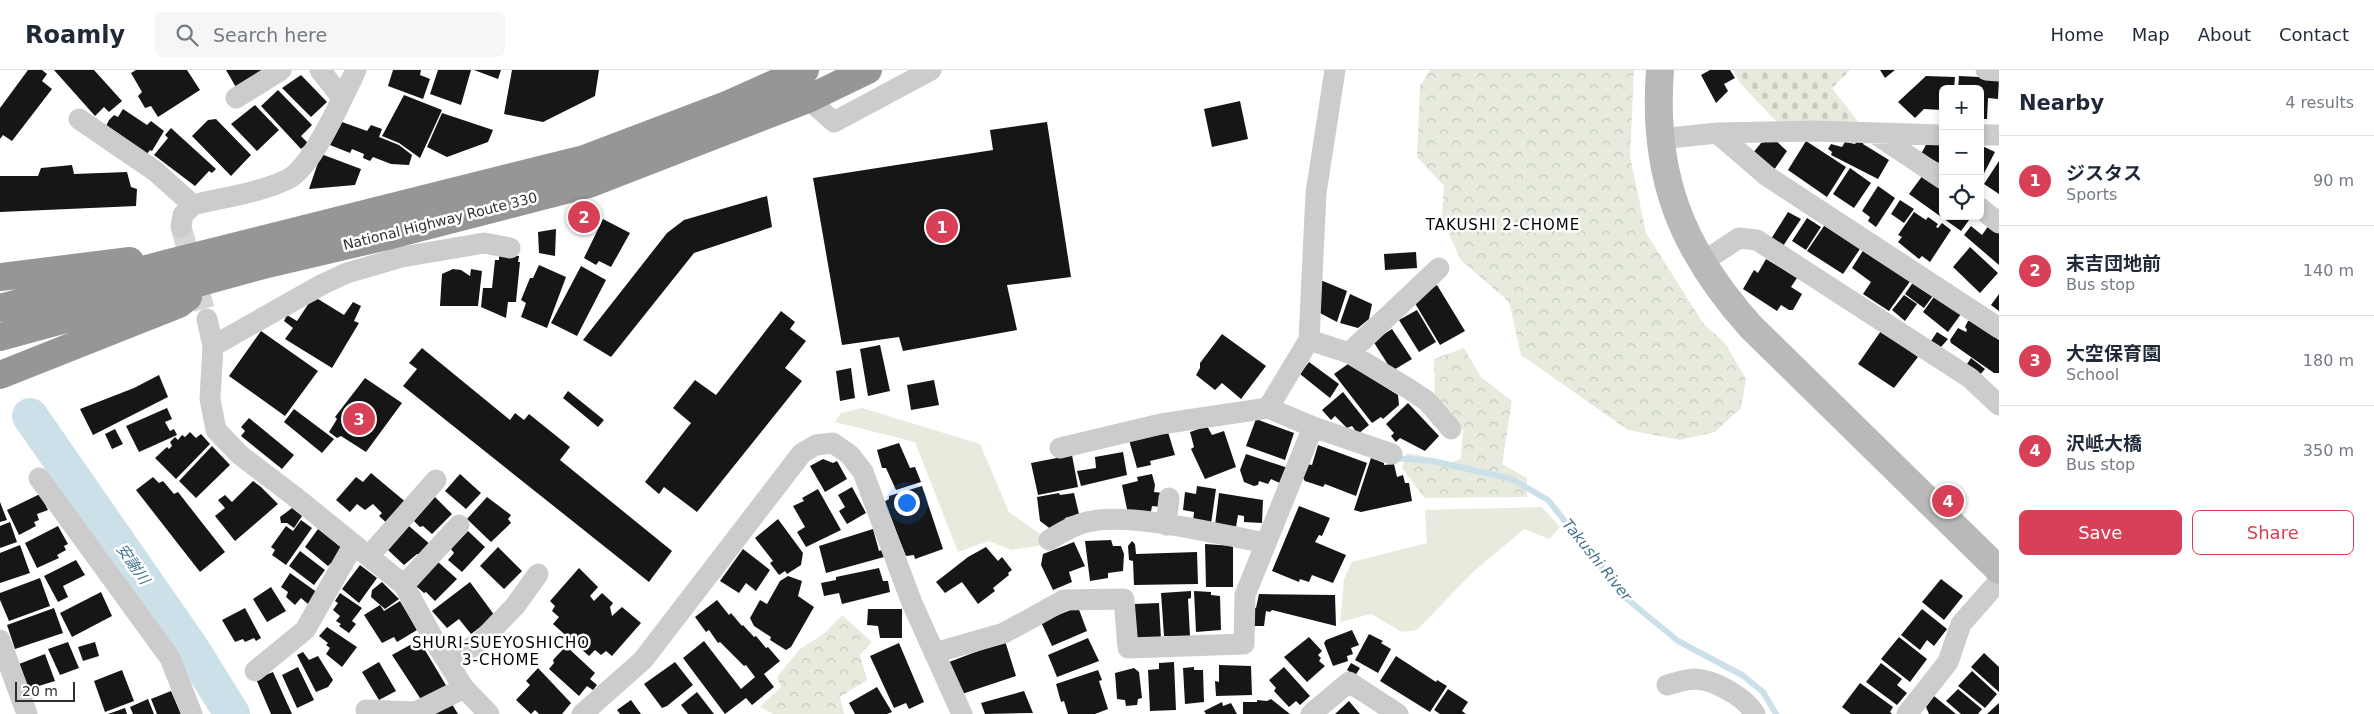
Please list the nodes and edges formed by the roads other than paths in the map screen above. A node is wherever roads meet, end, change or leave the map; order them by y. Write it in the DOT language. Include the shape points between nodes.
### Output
graph roads {
  1 [pos="280,70"];
  2 [pos="320,70"];
  3 [pos="356,70"];
  4 [pos="805,70"];
  5 [pos="868,70"];
  6 [pos="931,70"];
  7 [pos="1335,70"];
  8 [pos="1660,70"];
  9 [pos="1986,70"];
  10 [pos="1999,71"];
  11 [pos="236,98"];
  12 [pos="342,98"];
  13 [pos="808,99"];
  14 [pos="79,119"];
  15 [pos="1871,131"];
  16 [pos="1717,133"];
  17 [pos="1939,135"];
  18 [pos="1984,135"];
  19 [pos="1999,135"];
  20 [pos="1660,139"];
  21 [pos="1939,176"];
  22 [pos="193,205"];
  23 [pos="1984,211"];
  24 [pos="1999,223"];
  25 [pos="181,227"];
  26 [pos="335,247"];
  27 [pos="510,248"];
  28 [pos="169,263"];
  29 [pos="1701,263"];
  30 [pos="1439,268"];
  31 [pos="0,277"];
  32 [pos="211,279"];
  33 [pos="353,281"];
  34 [pos="0,308"];
  35 [pos="206,319"];
  36 [pos="1999,328"];
  37 [pos="0,337"];
  38 [pos="1309,340"];
  39 [pos="213,346"];
  40 [pos="1349,353"];
  41 [pos="0,375"];
  42 [pos="1999,405"];
  43 [pos="1268,408"];
  44 [pos="1313,427"];
  45 [pos="1451,429"];
  46 [pos="1060,448"];
  47 [pos="1392,454"];
  48 [pos="39,478"];
  49 [pos="436,480"];
  50 [pos="1169,498"];
  51 [pos="458,525"];
  52 [pos="1166,525"];
  53 [pos="1049,540"];
  54 [pos="1266,543"];
  55 [pos="362,550"];
  56 [pos="1999,570"];
  57 [pos="538,574"];
  58 [pos="1999,581"];
  59 [pos="404,585"];
  60 [pos="0,640"];
  61 [pos="934,652"];
  62 [pos="449,664"];
  63 [pos="255,671"];
  64 [pos="1667,684"];
  65 [pos="464,688"];
  66 [pos="366,710"];
  67 [pos="27,714"];
  68 [pos="192,714"];
  69 [pos="489,714"];
  70 [pos="582,714"];
  71 [pos="962,714"];
  72 [pos="1311,714"];
  73 [pos="1398,714"];
  74 [pos="1755,714"];
  75 [pos="1907,714"];
  1 -- 11 [label="street"];
  2 -- 12 [label="street"];
  3 -- 12 [label="street"];
  4 -- 28 [label="highway, National Highway Route 330" via="728,104 584,159"];
  5 -- 13 [label="highway, National Highway Route 330"];
  6 -- 13 [label="street" via="834,122"];
  7 -- 38 [label="street" via="1316,193"];
  8 -- 20 [label="street"];
  9 -- 10 [label="street"];
  12 -- 22 [label="street" via="325,133 290,179"];
  13 -- 26 [label="highway, National Highway Route 330" via="589,184"];
  14 -- 22 [label="street" via="155,171"];
  15 -- 16 [label="street"];
  15 -- 17 [label="street"];
  15 -- 21 [label="street"];
  16 -- 20 [label="street"];
  16 -- 36 [label="street" via="1767,176"];
  18 -- 19 [label="street"];
  20 -- 29 [label="street" via="1673,200"];
  22 -- 25 [label="street" via="182,215"];
  23 -- 24 [label="street"];
  26 -- 32 [label="highway, National Highway Route 330"];
  26 -- 33 [label="street" via="341,265"];
  27 -- 33 [label="street" via="484,243 402,257"];
  28 -- 31 [label="highway" via="124,260"];
  28 -- 34 [label="highway, National Highway Route 330"];
  29 -- 42 [label="street" via="1738,238 1757,240 1970,378"];
  29 -- 56 [label="street" via="1734,309"];
  30 -- 40 [label="street"];
  32 -- 37 [label="highway, National Highway Route 330"];
  32 -- 41 [label="highway" via="179,304"];
  33 -- 39 [label="street" via="323,284"];
  35 -- 39 [label="street"];
  38 -- 40 [label="street"];
  38 -- 43 [label="street"];
  39 -- 55 [label="street" via="210,400 216,430 240,455"];
  40 -- 45 [label="street" via="1427,401"];
  43 -- 44 [label="street"];
  43 -- 46 [label="street" via="1161,424"];
  44 -- 47 [label="street"];
  44 -- 54 [label="street"];
  48 -- 68 [label="street" via="170,658"];
  49 -- 55 [label="street"];
  50 -- 52 [label="street"];
  51 -- 59 [label="street"];
  52 -- 53 [label="street" via="1121,520 1088,522"];
  52 -- 54 [label="street"];
  54 -- 61 [label="street" via="1245,595 1244,644 1128,648 1124,599 1064,600 1004,633"];
  55 -- 59 [label="street"];
  55 -- 63 [label="street" via="305,630"];
  57 -- 62 [label="street" via="515,606 483,640"];
  58 -- 75 [label="street" via="1961,624 1948,662"];
  59 -- 62 [label="street"];
  60 -- 67 [label="street"];
  61 -- 70 [label="street" via="863,472 850,455 833,443 816,445 802,453 643,660"];
  61 -- 71 [label="street"];
  62 -- 65 [label="street"];
  64 -- 74 [label="street" via="1695,679 1727,688"];
  65 -- 66 [label="street" via="416,712"];
  65 -- 69 [label="street"];
  72 -- 73 [label="street" via="1349,682"];
}
